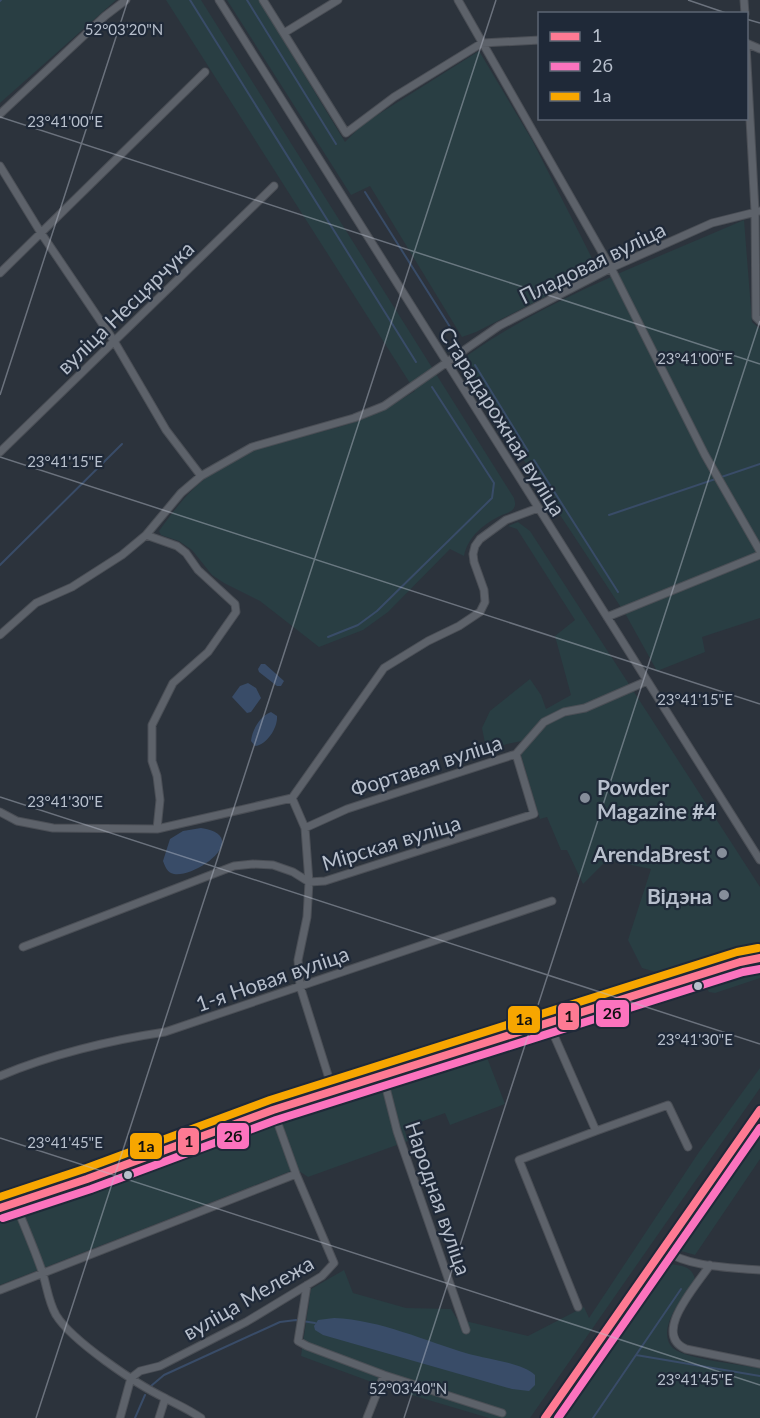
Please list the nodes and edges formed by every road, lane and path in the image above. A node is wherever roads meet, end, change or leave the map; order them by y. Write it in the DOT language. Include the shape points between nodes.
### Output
graph roads {
  1 [pos="126,0"];
  2 [pos="219,0"];
  3 [pos="263,0"];
  4 [pos="338,0"];
  5 [pos="458,0"];
  6 [pos="284,33"];
  7 [pos="538,40"];
  8 [pos="482,43"];
  9 [pos="748,59"];
  10 [pos="205,72"];
  11 [pos="0,114"];
  12 [pos="0,166"];
  13 [pos="274,186"];
  14 [pos="758,211"];
  15 [pos="41,233"];
  16 [pos="611,268"];
  17 [pos="0,273"];
  18 [pos="760,321"];
  19 [pos="114,341"];
  20 [pos="447,362"];
  21 [pos="0,452"];
  22 [pos="201,476"];
  23 [pos="538,508"];
  24 [pos="146,535"];
  25 [pos="760,553"];
  26 [pos="607,617"];
  27 [pos="0,635"];
  28 [pos="647,681"];
  29 [pos="516,754"];
  30 [pos="292,798"];
  31 [pos="0,812"];
  32 [pos="304,828"];
  33 [pos="157,829"];
  34 [pos="760,860"];
  35 [pos="309,882"];
  36 [pos="552,901"];
  37 [pos="23,947"];
  38 [pos="760,958"];
  39 [pos="300,986"];
  40 [pos="549,1024"];
  41 [pos="0,1076"];
  42 [pos="383,1076"];
  43 [pos="333,1091"];
  44 [pos="273,1110"];
  45 [pos="760,1110"];
  46 [pos="596,1131"];
  47 [pos="688,1148"];
  48 [pos="296,1174"];
  49 [pos="15,1203"];
  50 [pos="0,1208"];
  51 [pos="663,1250"];
  52 [pos="710,1265"];
  53 [pos="760,1270"];
  54 [pos="42,1274"];
  55 [pos="307,1285"];
  56 [pos="0,1290"];
  57 [pos="578,1307"];
  58 [pos="466,1330"];
  59 [pos="760,1364"];
  60 [pos="384,1375"];
  61 [pos="131,1378"];
  62 [pos="165,1399"];
  63 [pos="502,1413"];
  64 [pos="120,1418"];
  65 [pos="159,1418"];
  66 [pos="201,1418"];
  67 [pos="367,1418"];
  68 [pos="545,1418"];
  1 -- 11 [label="street"];
  2 -- 20 [label="street, Старадарожная вуліца"];
  3 -- 6 [label="street"];
  4 -- 6 [label="street"];
  5 -- 8 [label="street"];
  6 -- 8 [label="street" via="345,133 394,97"];
  7 -- 8 [label="street"];
  8 -- 16 [label="street"];
  9 -- 14 [label="street"];
  10 -- 15 [label="street"];
  12 -- 15 [label="street"];
  13 -- 19 [label="street, вуліца Несцярчука"];
  14 -- 16 [label="street, Пладовая вуліца" via="712,223"];
  14 -- 18 [label="street" via="756,317"];
  15 -- 17 [label="street"];
  15 -- 19 [label="street"];
  16 -- 20 [label="street, Пладовая вуліца" via="499,326"];
  16 -- 25 [label="street" via="705,455"];
  19 -- 21 [label="street, вуліца Несцярчука"];
  19 -- 22 [label="street" via="166,430"];
  20 -- 22 [label="street, Пладовая вуліца" via="384,406 252,447"];
  20 -- 23 [label="street, Старадарожная вуліца"];
  22 -- 24 [label="street, Пладовая вуліца" via="181,493"];
  23 -- 26 [label="street, Старадарожная вуліца"];
  23 -- 30 [label="street" via="506,520 480,539 473,554 484,590 485,602 480,612 384,668"];
  24 -- 27 [label="street, Пладовая вуліца" via="72,587 36,603"];
  24 -- 33 [label="street" via="186,553 198,570 235,604 236,612 207,652 173,683 152,724 152,761 160,800"];
  25 -- 26 [label="street"];
  26 -- 28 [label="street, Старадарожная вуліца"];
  28 -- 29 [label="street, Фортавая вуліца" via="544,722"];
  28 -- 34 [label="street, Старадарожная вуліца"];
  29 -- 32 [label="street, Фортавая вуліца" via="347,809"];
  29 -- 35 [label="street, Мірская вуліца" via="534,814 325,881"];
  30 -- 32 [label="street"];
  30 -- 33 [label="street"];
  31 -- 33 [label="street" via="22,822 53,828"];
  32 -- 35 [label="street"];
  35 -- 37 [label="street, Мірская вуліца" via="273,865 234,866"];
  35 -- 39 [label="street" via="298,960"];
  36 -- 39 [label="street, 1-я Новая вуліца"];
  38 -- 40 [label="street"];
  39 -- 41 [label="street, 1-я Новая вуліца" via="165,1032 125,1038"];
  39 -- 43 [label="street"];
  40 -- 42 [label="street"];
  40 -- 46 [label="street"];
  42 -- 43 [label="street"];
  42 -- 58 [label="street, Народная вуліца"];
  43 -- 44 [label="street"];
  44 -- 48 [label="street, вуліца Мележа"];
  44 -- 49 [label="street"];
  45 -- 51 [label="street"];
  46 -- 47 [label="street" via="668,1105"];
  46 -- 57 [label="street" via="519,1160"];
  48 -- 54 [label="street"];
  48 -- 55 [label="street, вуліца Мележа" via="334,1263"];
  49 -- 50 [label="street"];
  49 -- 54 [label="street"];
  51 -- 52 [label="street" via="682,1260"];
  51 -- 68 [label="street"];
  52 -- 53 [label="street"];
  52 -- 59 [label="street" via="675,1319 673,1339 686,1349"];
  54 -- 56 [label="street"];
  54 -- 61 [label="street" via="46,1292 65,1328"];
  55 -- 60 [label="street" via="298,1341"];
  55 -- 61 [label="street, вуліца Мележа" via="246,1322"];
  60 -- 63 [label="street"];
  60 -- 67 [label="street"];
  61 -- 62 [label="street"];
  61 -- 64 [label="street"];
  62 -- 65 [label="street"];
  62 -- 66 [label="street"];
}
